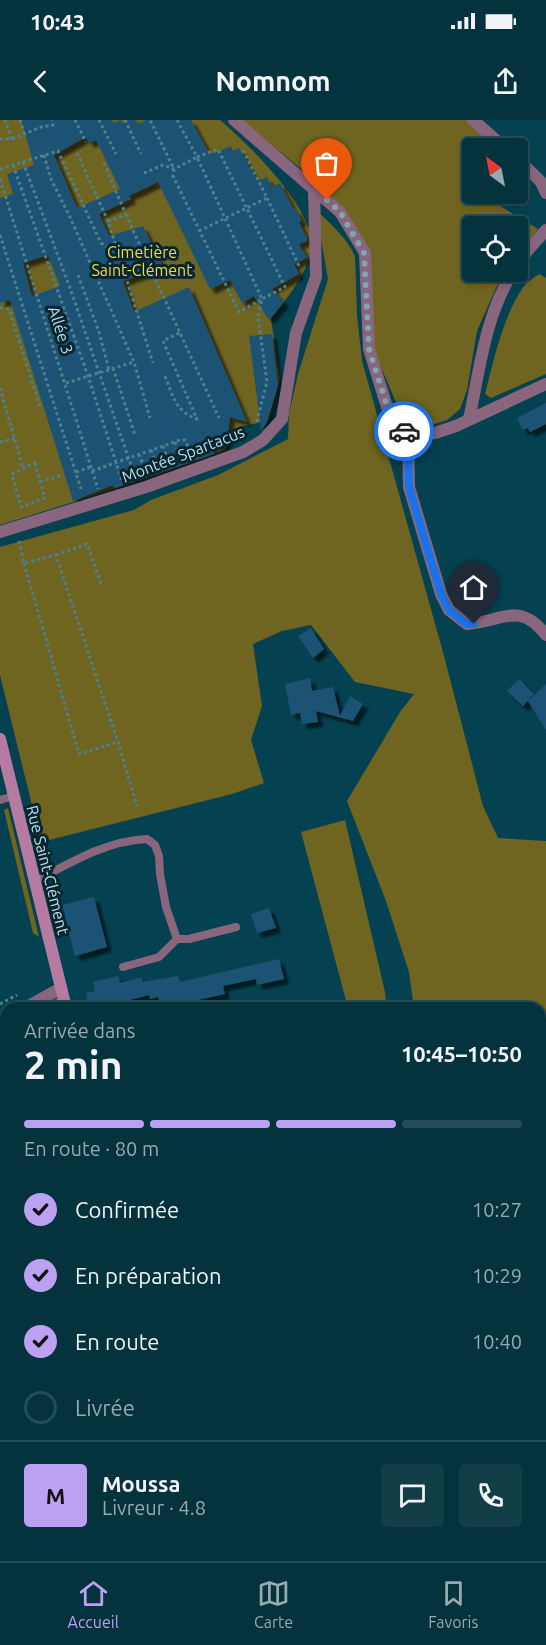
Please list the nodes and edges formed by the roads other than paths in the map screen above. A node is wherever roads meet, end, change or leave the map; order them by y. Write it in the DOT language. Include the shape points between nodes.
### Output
graph roads {
  1 [pos="234,120"];
  2 [pos="473,120"];
  3 [pos="494,138"];
  4 [pos="528,169"];
  5 [pos="314,188"];
  6 [pos="546,193"];
  7 [pos="546,230"];
  8 [pos="528,249"];
  9 [pos="507,282"];
  10 [pos="546,384"];
  11 [pos="469,419"];
  12 [pos="408,433"];
  13 [pos="0,532"];
  14 [pos="546,635"];
  15 [pos="0,739"];
  16 [pos="14,796"];
  17 [pos="0,800"];
  18 [pos="34,882"];
  19 [pos="236,927"];
  20 [pos="177,939"];
  21 [pos="123,967"];
  22 [pos="61,988"];
  23 [pos="36,1002"];
  24 [pos="64,1002"];
  1 -- 5 [label="street"];
  2 -- 3 [label="street"];
  4 -- 6 [label="street" via="542,182"];
  5 -- 12 [label="street" via="340,212 364,253 369,349 387,406 401,429"];
  5 -- 13 [label="street, Montée Spartacus" via="316,276 296,333 282,419 263,440 243,452 146,488"];
  7 -- 8 [label="street"];
  9 -- 11 [label="street" via="489,325"];
  10 -- 11 [label="street"];
  11 -- 12 [label="street" via="435,433"];
  12 -- 14 [label="street" via="409,487 449,610 466,624 510,614 526,616"];
  15 -- 16 [label="main road, Rue Saint-Clément"];
  16 -- 17 [label="lane"];
  16 -- 18 [label="main road, Rue Saint-Clément"];
  18 -- 20 [label="lane" via="97,849 147,838 159,856 166,907"];
  18 -- 22 [label="main road, Rue Saint-Clément"];
  19 -- 20 [label="lane"];
  20 -- 21 [label="lane" via="159,957"];
  22 -- 23 [label="street"];
  22 -- 24 [label="main road, Rue Saint-Clément"];
}
